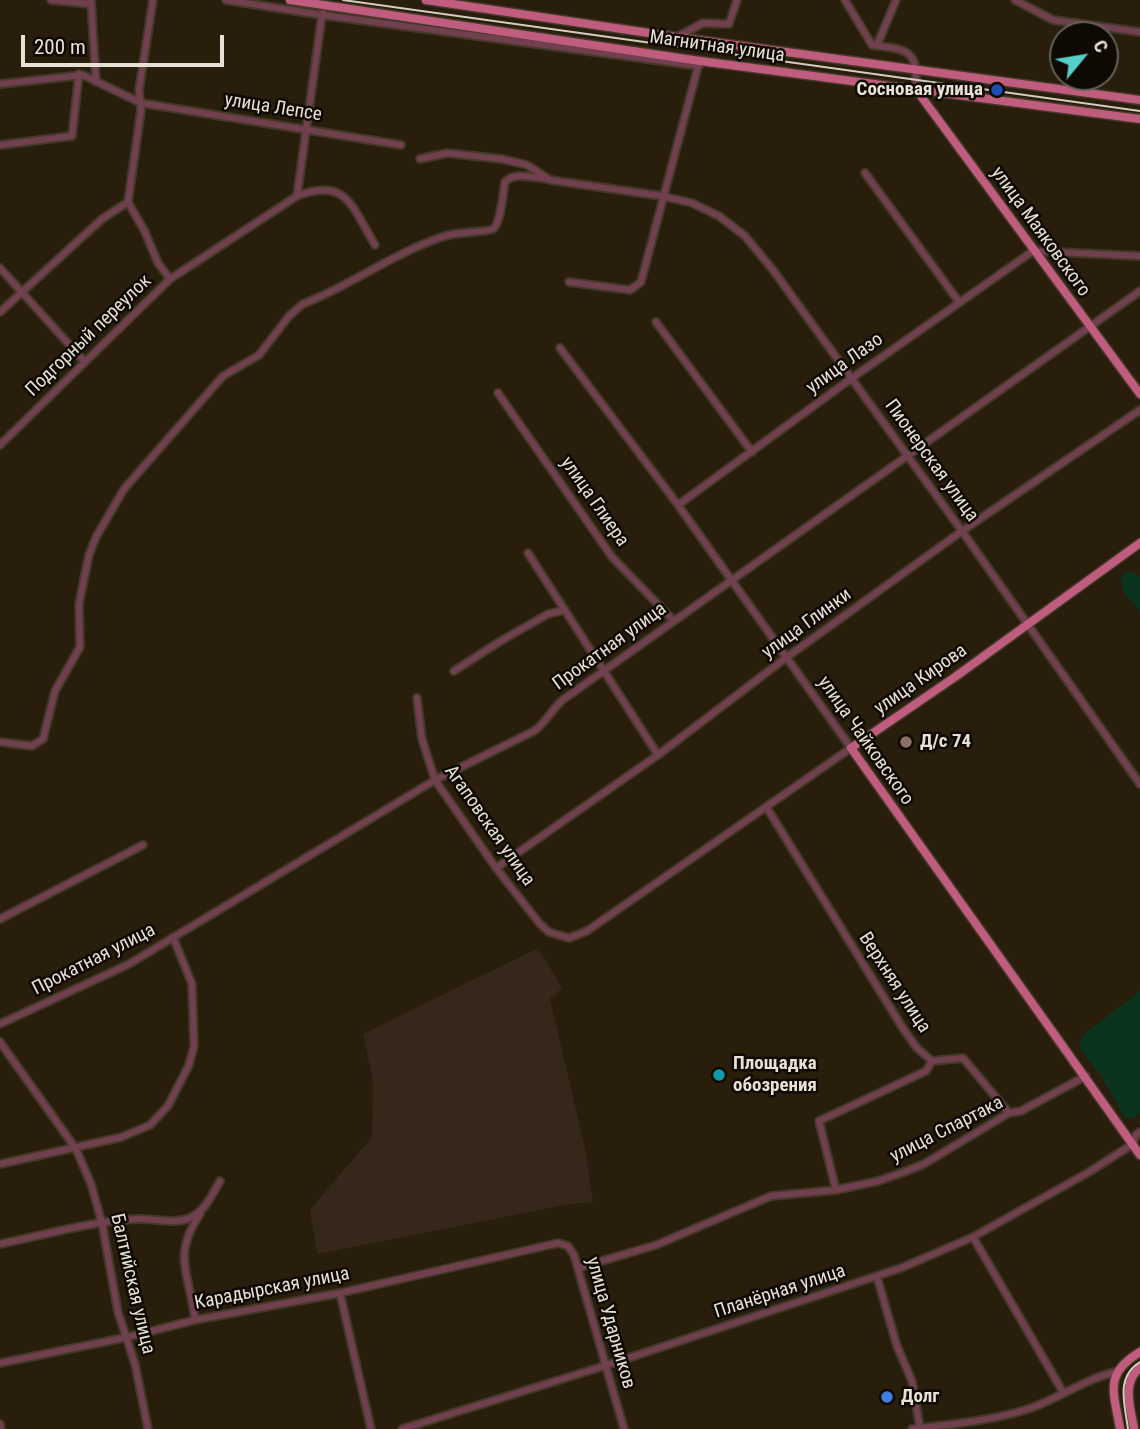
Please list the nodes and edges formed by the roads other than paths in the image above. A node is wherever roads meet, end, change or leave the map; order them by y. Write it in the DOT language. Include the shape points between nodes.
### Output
graph roads {
  1 [pos="51,0"];
  2 [pos="153,0"];
  3 [pos="226,0"];
  4 [pos="290,0"];
  5 [pos="426,0"];
  6 [pos="737,0"];
  7 [pos="845,0"];
  8 [pos="896,0"];
  9 [pos="1015,0"];
  10 [pos="90,2"];
  11 [pos="328,6"];
  12 [pos="322,15"];
  13 [pos="1140,32"];
  14 [pos="676,37"];
  15 [pos="877,45"];
  16 [pos="699,64"];
  17 [pos="917,69"];
  18 [pos="79,74"];
  19 [pos="96,82"];
  20 [pos="0,84"];
  21 [pos="915,88"];
  22 [pos="1140,100"];
  23 [pos="141,103"];
  24 [pos="1140,119"];
  25 [pos="306,129"];
  26 [pos="0,145"];
  27 [pos="401,145"];
  28 [pos="419,159"];
  29 [pos="864,173"];
  30 [pos="550,180"];
  31 [pos="297,196"];
  32 [pos="662,196"];
  33 [pos="128,202"];
  34 [pos="374,244"];
  35 [pos="1033,251"];
  36 [pos="1140,256"];
  37 [pos="0,268"];
  38 [pos="170,279"];
  39 [pos="569,282"];
  40 [pos="1140,291"];
  41 [pos="21,292"];
  42 [pos="959,302"];
  43 [pos="0,312"];
  44 [pos="656,322"];
  45 [pos="1089,326"];
  46 [pos="560,348"];
  47 [pos="85,362"];
  48 [pos="852,377"];
  49 [pos="498,393"];
  50 [pos="1140,394"];
  51 [pos="1140,410"];
  52 [pos="0,445"];
  53 [pos="752,452"];
  54 [pos="907,455"];
  55 [pos="678,505"];
  56 [pos="962,531"];
  57 [pos="1140,542"];
  58 [pos="528,553"];
  59 [pos="731,580"];
  60 [pos="565,610"];
  61 [pos="674,621"];
  62 [pos="1026,624"];
  63 [pos="787,657"];
  64 [pos="454,671"];
  65 [pos="603,671"];
  66 [pos="417,698"];
  67 [pos="0,742"];
  68 [pos="851,748"];
  69 [pos="658,755"];
  70 [pos="435,780"];
  71 [pos="1140,784"];
  72 [pos="767,808"];
  73 [pos="143,845"];
  74 [pos="496,868"];
  75 [pos="0,919"];
  76 [pos="578,936"];
  77 [pos="173,937"];
  78 [pos="0,1024"];
  79 [pos="0,1042"];
  80 [pos="932,1061"];
  81 [pos="1086,1076"];
  82 [pos="1009,1113"];
  83 [pos="1140,1132"];
  84 [pos="1133,1144"];
  85 [pos="76,1149"];
  86 [pos="1140,1155"];
  87 [pos="0,1164"];
  88 [pos="220,1181"];
  89 [pos="836,1190"];
  90 [pos="203,1209"];
  91 [pos="102,1223"];
  92 [pos="973,1237"];
  93 [pos="0,1244"];
  94 [pos="549,1245"];
  95 [pos="578,1268"];
  96 [pos="877,1278"];
  97 [pos="340,1293"];
  98 [pos="195,1320"];
  99 [pos="128,1337"];
  100 [pos="1140,1352"];
  101 [pos="0,1363"];
  102 [pos="604,1366"];
  103 [pos="1140,1368"];
  104 [pos="1116,1372"];
  105 [pos="1063,1392"];
  106 [pos="148,1429"];
  107 [pos="371,1429"];
  108 [pos="402,1429"];
  109 [pos="624,1429"];
  110 [pos="916,1429"];
  111 [pos="1120,1429"];
  112 [pos="1134,1429"];
  1 -- 10 [label="street"];
  2 -- 23 [label="street"];
  3 -- 12 [label="street"];
  4 -- 11 [label="main road, Магнитная улица"];
  5 -- 14 [label="main road, Магнитная улица"];
  6 -- 14 [label="street" via="729,24 703,23"];
  7 -- 15 [label="street"];
  8 -- 15 [label="street"];
  9 -- 13 [label="street" via="1053,20"];
  10 -- 19 [label="street"];
  11 -- 12 [label="street"];
  11 -- 16 [label="main road, Магнитная улица"];
  12 -- 16 [label="street"];
  12 -- 25 [label="street"];
  14 -- 17 [label="main road, Магнитная улица"];
  15 -- 17 [label="street" via="905,52"];
  16 -- 21 [label="main road, Магнитная улица"];
  16 -- 32 [label="street"];
  17 -- 21 [label="street"];
  17 -- 22 [label="main road, Магнитная улица"];
  18 -- 19 [label="street, улица Лепсе"];
  18 -- 20 [label="street"];
  18 -- 26 [label="street" via="72,136"];
  19 -- 23 [label="street, улица Лепсе"];
  21 -- 24 [label="main road, Магнитная улица"];
  21 -- 35 [label="main road, улица Маяковского"];
  23 -- 25 [label="street, улица Лепсе"];
  23 -- 33 [label="street"];
  25 -- 27 [label="street, улица Лепсе"];
  25 -- 31 [label="street"];
  28 -- 30 [label="street" via="447,153 502,159 527,165"];
  29 -- 42 [label="street"];
  30 -- 32 [label="street"];
  30 -- 67 [label="street" via="509,177 494,228 431,241 303,304 259,355 223,376 124,489 96,537 79,604 80,646 55,691 43,739 32,746"];
  31 -- 34 [label="street" via="312,190 337,191"];
  31 -- 38 [label="street, Подгорный переулок"];
  32 -- 39 [label="street" via="638,286 630,290"];
  32 -- 48 [label="street, Пионерская улица" via="692,203 745,236"];
  33 -- 38 [label="street"];
  33 -- 41 [label="street" via="102,219"];
  35 -- 36 [label="street"];
  35 -- 42 [label="street, улица Лазо"];
  35 -- 45 [label="main road, улица Маяковского"];
  37 -- 41 [label="street"];
  38 -- 47 [label="street, Подгорный переулок"];
  40 -- 45 [label="street, Прокатная улица"];
  41 -- 43 [label="street"];
  41 -- 47 [label="street"];
  42 -- 48 [label="street, улица Лазо"];
  44 -- 53 [label="street"];
  45 -- 50 [label="main road, улица Маяковского"];
  45 -- 54 [label="street, Прокатная улица"];
  46 -- 55 [label="street, улица Чайковского"];
  47 -- 52 [label="street, Подгорный переулок"];
  48 -- 53 [label="street, улица Лазо"];
  48 -- 54 [label="street, Пионерская улица"];
  49 -- 61 [label="street, улица Глиера" via="612,557"];
  51 -- 56 [label="street, улица Глинки"];
  53 -- 55 [label="street, улица Лазо"];
  54 -- 56 [label="street, Пионерская улица"];
  54 -- 59 [label="street, Прокатная улица"];
  55 -- 59 [label="street, улица Чайковского"];
  56 -- 62 [label="street, Пионерская улица"];
  56 -- 63 [label="street, улица Глинки"];
  57 -- 62 [label="main road, улица Кирова"];
  58 -- 60 [label="street"];
  59 -- 61 [label="street, Прокатная улица"];
  59 -- 63 [label="street, улица Чайковского"];
  60 -- 64 [label="street" via="548,614"];
  60 -- 65 [label="street"];
  61 -- 65 [label="street, Прокатная улица"];
  62 -- 68 [label="main road, улица Кирова"];
  62 -- 71 [label="street, Пионерская улица"];
  63 -- 68 [label="street, улица Чайковского"];
  63 -- 69 [label="street, улица Глинки"];
  65 -- 69 [label="street"];
  65 -- 70 [label="street, Прокатная улица" via="558,703 534,731"];
  66 -- 70 [label="street, Агаповская улица" via="422,739"];
  68 -- 72 [label="street, улица Кирова"];
  68 -- 81 [label="main road, улица Чайковского"];
  69 -- 74 [label="street, улица Глинки"];
  70 -- 74 [label="street, Агаповская улица"];
  70 -- 77 [label="street, Прокатная улица"];
  72 -- 76 [label="street, улица Кирова"];
  72 -- 80 [label="street, Верхняя улица" via="904,1030"];
  73 -- 75 [label="street"];
  74 -- 76 [label="street, Агаповская улица" via="543,928 559,936"];
  77 -- 78 [label="street, Прокатная улица" via="129,964"];
  77 -- 85 [label="street" via="194,996 194,1046 189,1065 168,1106 150,1125"];
  79 -- 85 [label="street, Балтийская улица"];
  80 -- 82 [label="street" via="963,1058"];
  80 -- 89 [label="street, Верхняя улица" via="926,1071 819,1121"];
  81 -- 82 [label="street, улица Спартака"];
  81 -- 84 [label="main road, улица Чайковского"];
  82 -- 89 [label="street, улица Спартака" via="924,1164"];
  83 -- 84 [label="street, Планёрная улица"];
  84 -- 86 [label="main road, улица Чайковского"];
  84 -- 92 [label="street, Планёрная улица"];
  85 -- 87 [label="street"];
  85 -- 91 [label="street, Балтийская улица"];
  88 -- 90 [label="street"];
  89 -- 95 [label="street, улица Спартака" via="771,1196 656,1245"];
  90 -- 91 [label="street" via="190,1218 169,1222"];
  90 -- 98 [label="street" via="188,1232 184,1252"];
  91 -- 93 [label="street"];
  91 -- 99 [label="street, Балтийская улица" via="118,1312"];
  92 -- 96 [label="street, Планёрная улица"];
  92 -- 105 [label="street"];
  94 -- 95 [label="street, улица Ударников" via="568,1246"];
  94 -- 97 [label="street, Карадырская улица"];
  95 -- 102 [label="street, улица Ударников"];
  96 -- 102 [label="street, Планёрная улица"];
  96 -- 110 [label="street" via="912,1381"];
  97 -- 98 [label="street, Карадырская улица"];
  97 -- 107 [label="street"];
  98 -- 99 [label="street, Карадырская улица"];
  99 -- 101 [label="street, Карадырская улица"];
  99 -- 106 [label="street, Балтийская улица"];
  100 -- 104 [label="main road"];
  102 -- 108 [label="street, Планёрная улица"];
  102 -- 109 [label="street, улица Ударников"];
  103 -- 112 [label="main road" via="1128,1392"];
  104 -- 105 [label="street"];
  104 -- 111 [label="main road"];
  105 -- 110 [label="street" via="1032,1408"];
}
